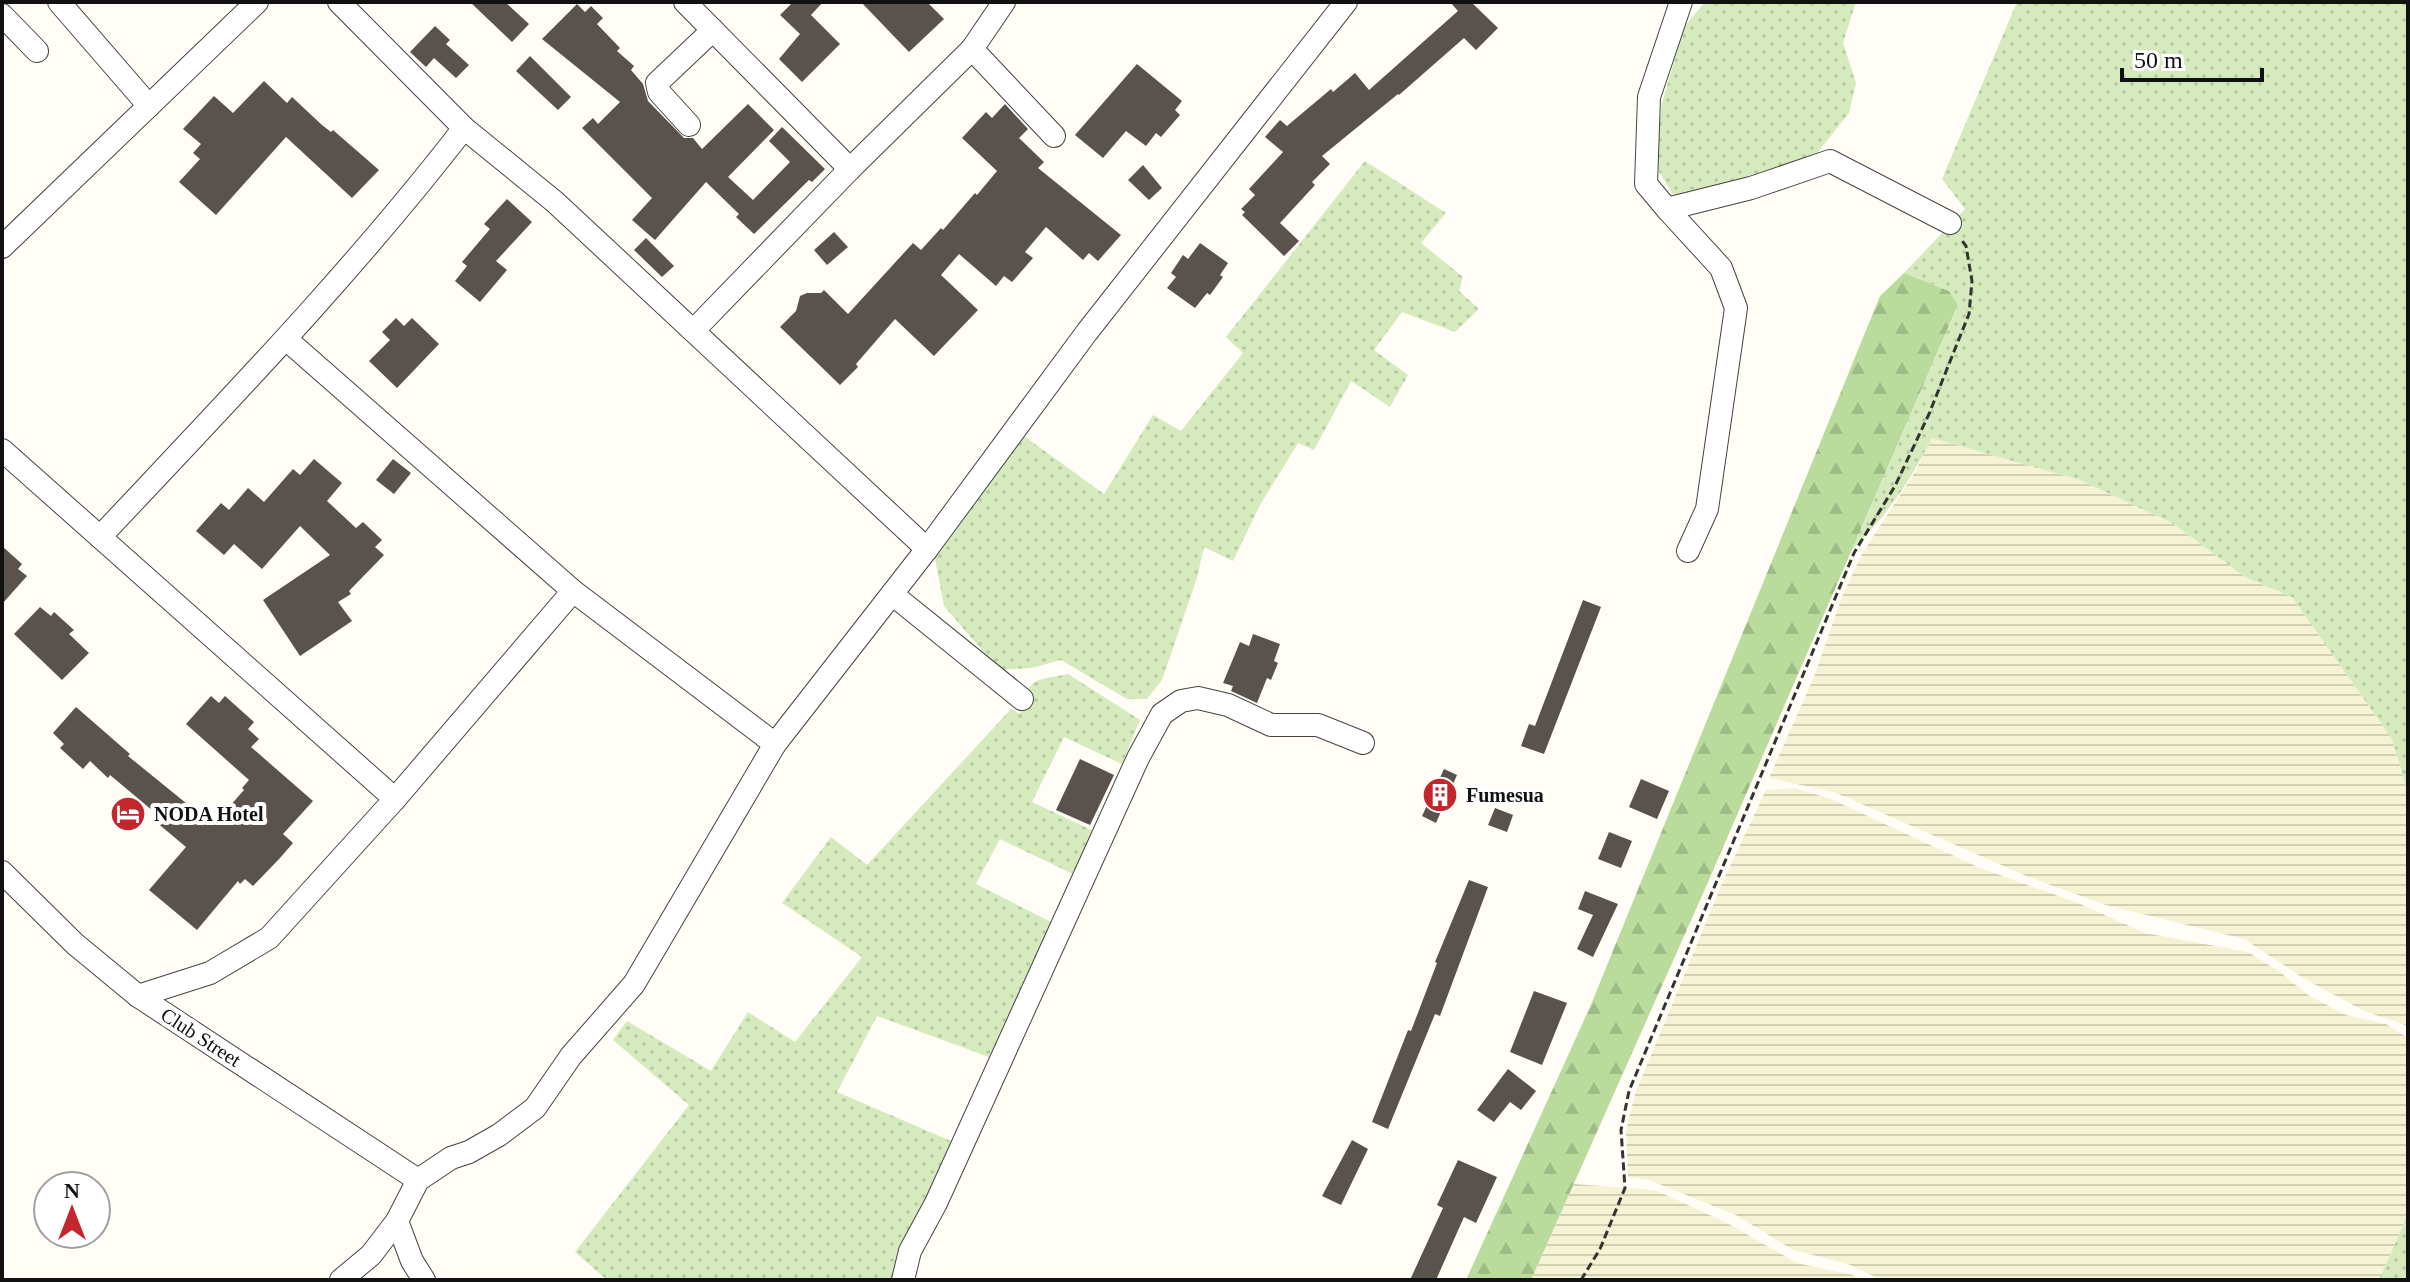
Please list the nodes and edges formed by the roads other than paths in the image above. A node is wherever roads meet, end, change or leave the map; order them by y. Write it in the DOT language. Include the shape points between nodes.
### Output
graph roads {
  1 [pos="59,2"];
  2 [pos="257,2"];
  3 [pos="339,2"];
  4 [pos="685,2"];
  5 [pos="1004,2"];
  6 [pos="1346,2"];
  7 [pos="1681,2"];
  8 [pos="2,15"];
  9 [pos="713,30"];
  10 [pos="972,49"];
  11 [pos="37,51"];
  12 [pos="149,106"];
  13 [pos="689,125"];
  14 [pos="464,128"];
  15 [pos="1054,136"];
  16 [pos="850,169"];
  17 [pos="1667,209"];
  18 [pos="1950,223"];
  19 [pos="2,247"];
  20 [pos="694,330"];
  21 [pos="286,339"];
  22 [pos="2,450"];
  23 [pos="100,537"];
  24 [pos="927,549"];
  25 [pos="1688,551"];
  26 [pos="573,591"];
  27 [pos="892,594"];
  28 [pos="1022,699"];
  29 [pos="1363,743"];
  30 [pos="775,744"];
  31 [pos="395,799"];
  32 [pos="2,872"];
  33 [pos="138,996"];
  34 [pos="418,1180"];
  35 [pos="397,1221"];
  36 [pos="369,1269"];
  37 [pos="341,1280"];
  38 [pos="424,1280"];
  39 [pos="903,1280"];
  1 -- 12 [label="street"];
  2 -- 12 [label="street"];
  3 -- 14 [label="street"];
  4 -- 9 [label="street"];
  5 -- 10 [label="street"];
  6 -- 24 [label="street" via="1087,332"];
  7 -- 17 [label="street" via="1649,97 1646,184"];
  8 -- 11 [label="street"];
  9 -- 13 [label="street" via="657,83"];
  9 -- 16 [label="street"];
  10 -- 15 [label="street"];
  10 -- 16 [label="street"];
  12 -- 19 [label="street"];
  14 -- 20 [label="street" via="555,202"];
  14 -- 21 [label="street"];
  16 -- 20 [label="street"];
  17 -- 18 [label="street" via="1830,161"];
  17 -- 25 [label="street" via="1721,268 1736,308 1707,509"];
  20 -- 24 [label="street"];
  21 -- 23 [label="street"];
  21 -- 26 [label="street"];
  22 -- 23 [label="street"];
  23 -- 31 [label="street"];
  24 -- 27 [label="street"];
  26 -- 30 [label="street"];
  26 -- 31 [label="street"];
  27 -- 28 [label="street"];
  27 -- 30 [label="street"];
  29 -- 39 [label="street" via="1318,725 1271,725 1198,698 1181,701 1162,714 910,1251"];
  30 -- 34 [label="street" via="634,984 571,1056 535,1108 499,1135"];
  31 -- 33 [label="street" via="269,938 210,973"];
  32 -- 33 [label="street, Club Street" via="75,944"];
  33 -- 34 [label="street, Club Street"];
  34 -- 35 [label="street"];
  35 -- 36 [label="street"];
  35 -- 38 [label="street"];
  36 -- 37 [label="street"];
}
